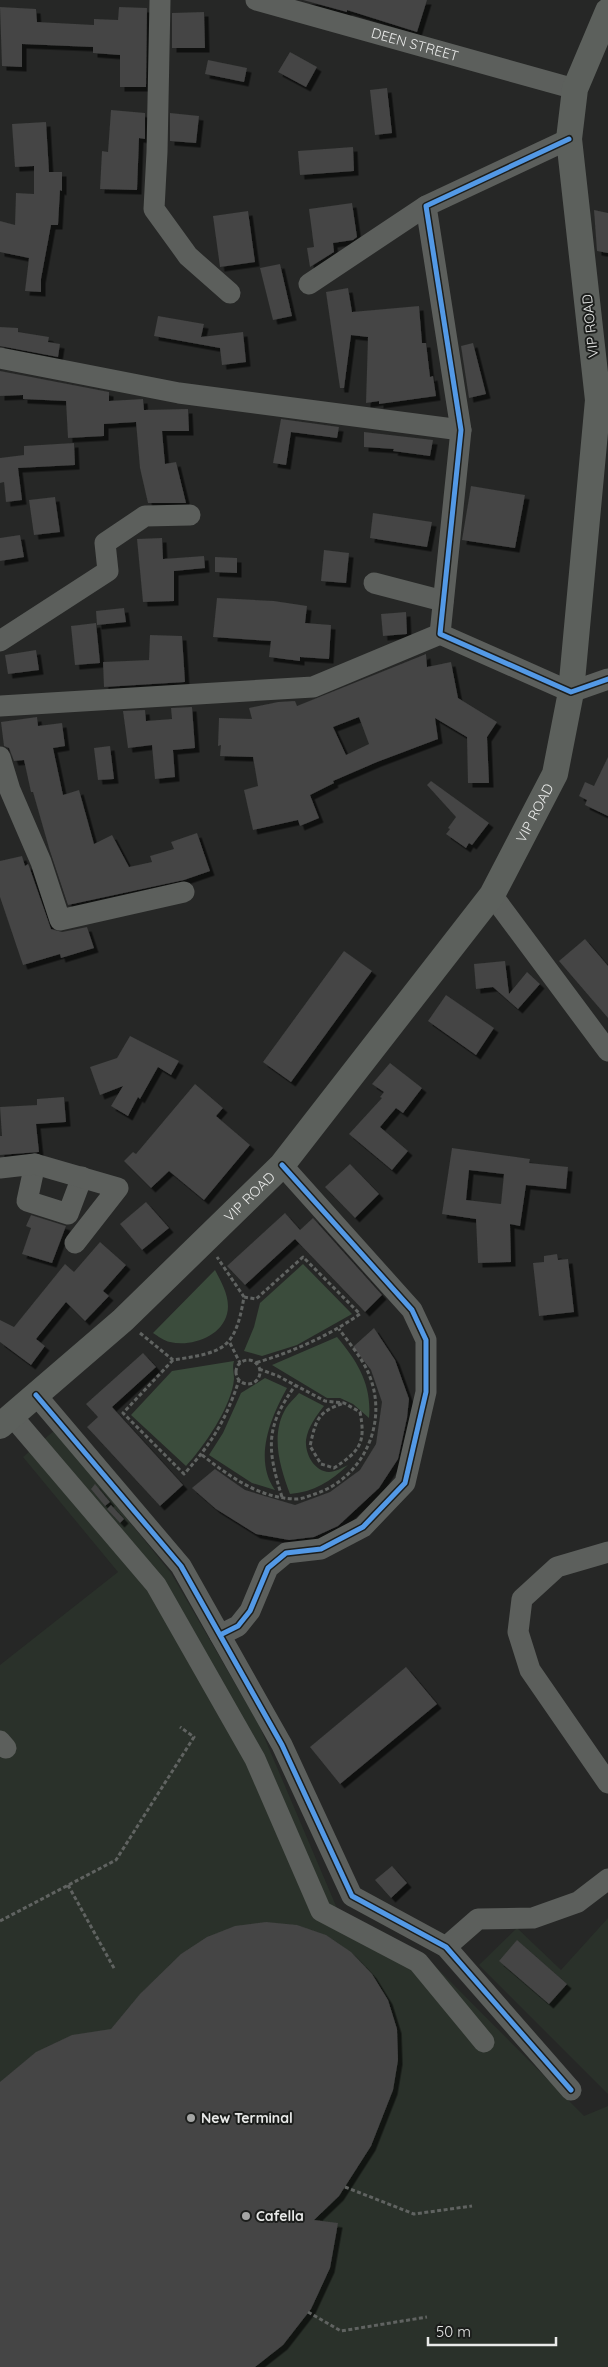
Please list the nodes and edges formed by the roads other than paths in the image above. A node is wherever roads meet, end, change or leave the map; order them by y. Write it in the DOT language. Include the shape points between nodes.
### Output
graph roads {
  1 [pos="160,0"];
  2 [pos="256,0"];
  3 [pos="608,11"];
  4 [pos="574,89"];
  5 [pos="569,139"];
  6 [pos="426,206"];
  7 [pos="309,284"];
  8 [pos="230,293"];
  9 [pos="0,358"];
  10 [pos="461,430"];
  11 [pos="190,515"];
  12 [pos="374,583"];
  13 [pos="443,602"];
  14 [pos="440,634"];
  15 [pos="0,641"];
  16 [pos="608,679"];
  17 [pos="571,692"];
  18 [pos="0,706"];
  19 [pos="0,757"];
  20 [pos="184,892"];
  21 [pos="492,895"];
  22 [pos="608,1051"];
  23 [pos="35,1164"];
  24 [pos="282,1165"];
  25 [pos="0,1168"];
  26 [pos="82,1178"];
  27 [pos="75,1243"];
  28 [pos="36,1395"];
  29 [pos="6,1421"];
  30 [pos="608,1552"];
  31 [pos="220,1636"];
  32 [pos="608,1783"];
  33 [pos="608,1879"];
  34 [pos="446,1947"];
  35 [pos="484,2042"];
  36 [pos="571,2090"];
  1 -- 8 [label="street" via="154,208 188,256"];
  2 -- 4 [label="street, DEEN STREET"];
  3 -- 4 [label="main road, VIP ROAD"];
  4 -- 5 [label="main road, VIP ROAD"];
  5 -- 6 [label="street"];
  5 -- 17 [label="main road, VIP ROAD" via="598,400"];
  6 -- 7 [label="street"];
  6 -- 10 [label="street"];
  9 -- 10 [label="street" via="179,394"];
  10 -- 13 [label="street"];
  11 -- 15 [label="street" via="145,516 105,543 108,571"];
  12 -- 13 [label="street"];
  13 -- 14 [label="street"];
  14 -- 17 [label="street"];
  14 -- 18 [label="street" via="313,687"];
  16 -- 17 [label="street"];
  17 -- 21 [label="main road, VIP ROAD" via="554,774"];
  19 -- 20 [label="street" via="60,920"];
  21 -- 22 [label="street"];
  21 -- 24 [label="main road, VIP ROAD"];
  23 -- 25 [label="street"];
  23 -- 26 [label="street"];
  23 -- 26 [label="street" via="27,1201 68,1214"];
  24 -- 28 [label="main road, VIP ROAD" via="123,1320"];
  24 -- 31 [label="street" via="412,1310 426,1340 426,1392 405,1483 363,1527 321,1549 286,1554 268,1568 250,1611 238,1626"];
  26 -- 27 [label="street" via="118,1188"];
  28 -- 29 [label="main road, VIP ROAD"];
  28 -- 31 [label="street" via="180,1566"];
  29 -- 35 [label="street" via="156,1585 255,1759 321,1911 418,1962"];
  30 -- 32 [label="street" via="557,1568 522,1598 518,1632 530,1670"];
  31 -- 34 [label="street" via="282,1746 352,1896"];
  33 -- 34 [label="street" via="578,1902 533,1918 478,1919"];
  34 -- 36 [label="street"];
}
